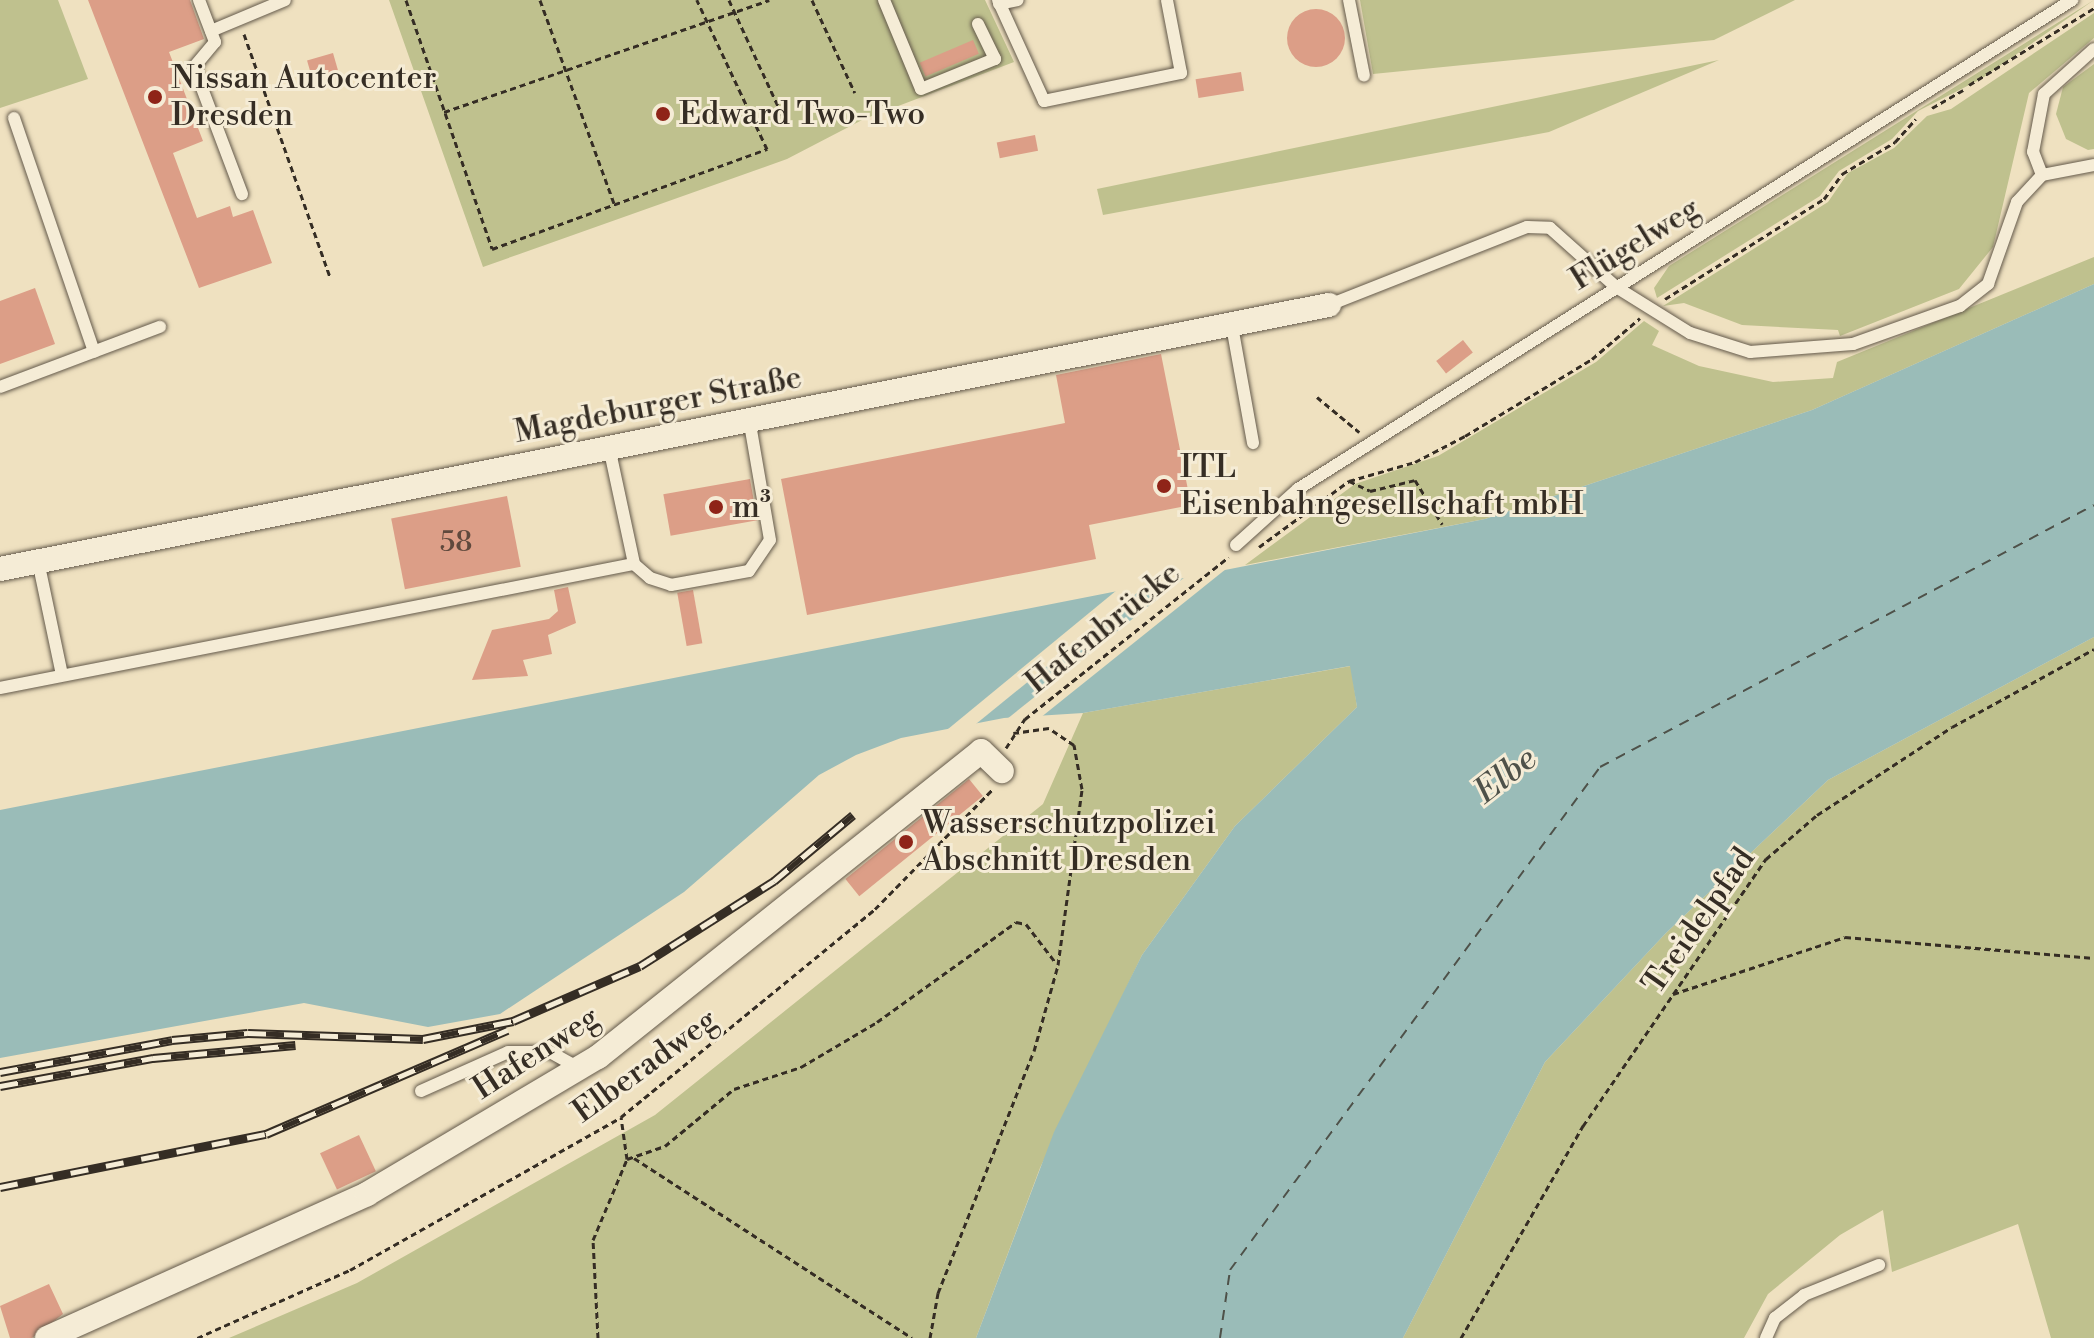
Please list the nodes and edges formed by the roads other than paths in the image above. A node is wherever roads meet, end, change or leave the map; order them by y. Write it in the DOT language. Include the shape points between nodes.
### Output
graph roads {
  1 [pos="199,0"];
  2 [pos="285,0"];
  3 [pos="884,0"];
  4 [pos="1018,0"];
  5 [pos="1167,0"];
  6 [pos="1349,0"];
  7 [pos="2072,0"];
  8 [pos="998,2"];
  9 [pos="978,24"];
  10 [pos="211,31"];
  11 [pos="2094,49"];
  12 [pos="1364,76"];
  13 [pos="14,118"];
  14 [pos="2094,165"];
  15 [pos="2042,175"];
  16 [pos="242,194"];
  17 [pos="1616,287"];
  18 [pos="1329,305"];
  19 [pos="1232,326"];
  20 [pos="160,327"];
  21 [pos="94,352"];
  22 [pos="0,387"];
  23 [pos="749,419"];
  24 [pos="1253,443"];
  25 [pos="609,447"];
  26 [pos="1236,545"];
  27 [pos="38,561"];
  28 [pos="634,564"];
  29 [pos="0,569"];
  30 [pos="62,675"];
  31 [pos="0,688"];
  32 [pos="1002,771"];
  33 [pos="579,1068"];
  34 [pos="421,1091"];
  35 [pos="1879,1265"];
  36 [pos="47,1338"];
  37 [pos="1766,1338"];
  1 -- 10 [label="lane"];
  2 -- 10 [label="lane"];
  3 -- 9 [label="lane" via="921,89 995,59"];
  4 -- 8 [label="lane"];
  5 -- 8 [label="lane" via="1181,73 1044,101"];
  6 -- 12 [label="lane"];
  7 -- 17 [label="lane, Flügelweg"];
  10 -- 16 [label="lane" via="215,42 194,67"];
  11 -- 15 [label="lane" via="2044,94 2033,152"];
  13 -- 21 [label="lane"];
  14 -- 15 [label="lane"];
  15 -- 17 [label="lane" via="2017,202 1988,284 1960,306 1853,344 1750,352 1663,322"];
  17 -- 18 [label="lane" via="1570,239 1527,227"];
  17 -- 26 [label="lane, Flügelweg" via="1298,489"];
  18 -- 19 [label="street, Magdeburger Straße"];
  19 -- 23 [label="street, Magdeburger Straße"];
  19 -- 24 [label="lane"];
  20 -- 21 [label="lane"];
  21 -- 22 [label="lane"];
  23 -- 25 [label="street, Magdeburger Straße"];
  23 -- 28 [label="lane" via="770,529 761,561 749,571 671,585"];
  25 -- 27 [label="street, Magdeburger Straße"];
  25 -- 28 [label="lane"];
  27 -- 29 [label="street, Magdeburger Straße"];
  27 -- 30 [label="lane"];
  28 -- 30 [label="lane"];
  30 -- 31 [label="lane"];
  32 -- 33 [label="street, Hafenweg" via="981,751"];
  33 -- 34 [label="lane" via="550,1052 508,1052"];
  33 -- 36 [label="street, Hafenweg" via="367,1194"];
  35 -- 37 [label="lane" via="1804,1295 1775,1318"];
}
